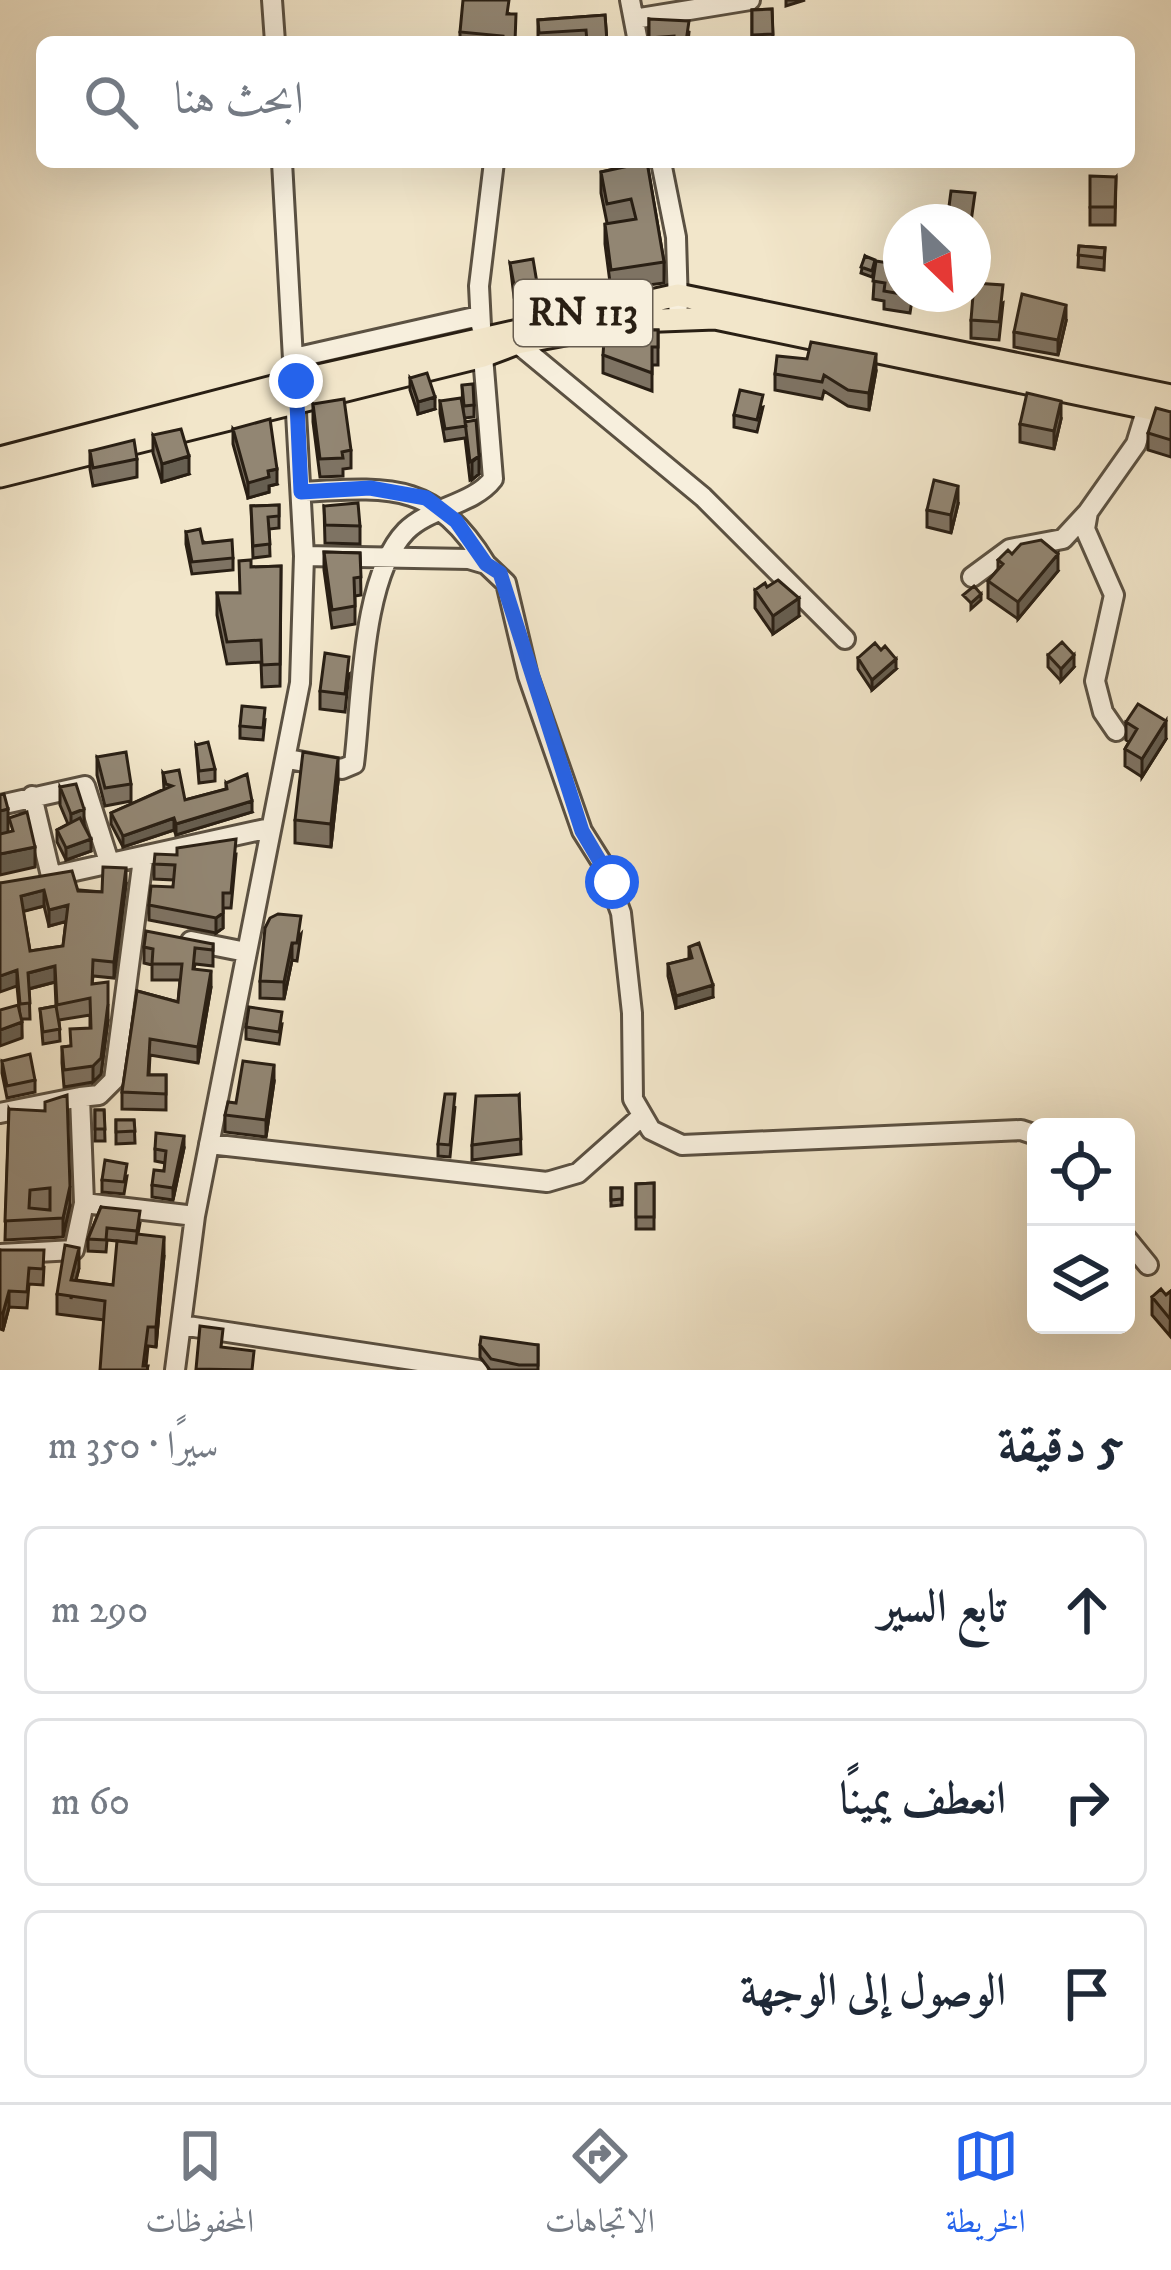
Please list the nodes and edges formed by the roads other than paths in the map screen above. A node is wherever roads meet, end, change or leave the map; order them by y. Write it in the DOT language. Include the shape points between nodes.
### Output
graph roads {
  1 [pos="272,0"];
  2 [pos="750,0"];
  3 [pos="661,6"];
  4 [pos="632,10"];
  5 [pos="275,36"];
  6 [pos="282,168"];
  7 [pos="494,168"];
  8 [pos="662,168"];
  9 [pos="678,305"];
  10 [pos="482,336"];
  11 [pos="517,343"];
  12 [pos="296,380"];
  13 [pos="1171,396"];
  14 [pos="1148,408"];
  15 [pos="1171,413"];
  16 [pos="0,458"];
  17 [pos="0,476"];
  18 [pos="301,492"];
  19 [pos="441,509"];
  20 [pos="1088,512"];
  21 [pos="304,556"];
  22 [pos="387,558"];
  23 [pos="486,564"];
  24 [pos="972,577"];
  25 [pos="845,639"];
  26 [pos="1116,731"];
  27 [pos="288,759"];
  28 [pos="32,796"];
  29 [pos="0,805"];
  30 [pos="269,828"];
  31 [pos="143,859"];
  32 [pos="110,865"];
  33 [pos="134,931"];
  34 [pos="156,935"];
  35 [pos="178,939"];
  36 [pos="246,952"];
  37 [pos="80,1097"];
  38 [pos="0,1113"];
  39 [pos="640,1117"];
  40 [pos="1027,1132"];
  41 [pos="209,1144"];
  42 [pos="84,1203"];
  43 [pos="195,1216"];
  44 [pos="1135,1249"];
  45 [pos="0,1254"];
  46 [pos="1148,1265"];
  47 [pos="181,1325"];
  48 [pos="175,1370"];
  49 [pos="478,1370"];
  1 -- 5 [label="street"];
  2 -- 3 [label="street"];
  3 -- 4 [label="street"];
  6 -- 12 [label="street"];
  7 -- 10 [label="street"];
  8 -- 9 [label="street"];
  9 -- 10 [label="main road, RN 113"];
  9 -- 11 [label="main road, RN 113"];
  9 -- 13 [label="main road, RN 113"];
  9 -- 14 [label="main road, RN 113"];
  10 -- 11 [label="main road, RN 113"];
  10 -- 12 [label="main road, RN 113"];
  10 -- 19 [label="street" via="493,478"];
  11 -- 25 [label="street" via="703,497"];
  12 -- 16 [label="main road, RN 113"];
  12 -- 17 [label="main road, RN 113"];
  12 -- 18 [label="street"];
  14 -- 15 [label="main road, RN 113"];
  14 -- 20 [label="street" via="1136,444"];
  18 -- 19 [label="street" via="389,490"];
  18 -- 21 [label="street"];
  19 -- 22 [label="street" via="405,532"];
  19 -- 23 [label="street"];
  20 -- 24 [label="street" via="1063,539 1010,550"];
  20 -- 26 [label="street" via="1088,545 1114,595 1095,681"];
  21 -- 22 [label="street"];
  21 -- 27 [label="street"];
  22 -- 23 [label="street"];
  22 -- 27 [label="street" via="354,764"];
  23 -- 39 [label="street" via="506,583 582,831 622,914 630,1083"];
  27 -- 30 [label="street"];
  28 -- 29 [label="street"];
  28 -- 32 [label="street" via="86,786"];
  28 -- 32 [label="street" via="42,878"];
  30 -- 31 [label="street"];
  30 -- 36 [label="street"];
  31 -- 32 [label="street"];
  31 -- 33 [label="street"];
  33 -- 34 [label="street"];
  33 -- 37 [label="street" via="113,1080 99,1094"];
  35 -- 36 [label="street"];
  36 -- 41 [label="street"];
  37 -- 38 [label="street"];
  37 -- 42 [label="street"];
  39 -- 40 [label="street" via="682,1144"];
  39 -- 41 [label="street" via="578,1173 547,1182"];
  41 -- 43 [label="street"];
  42 -- 43 [label="street"];
  42 -- 45 [label="street" via="74,1250"];
  43 -- 47 [label="street"];
  44 -- 46 [label="street"];
  47 -- 48 [label="street"];
  47 -- 49 [label="street"];
}
